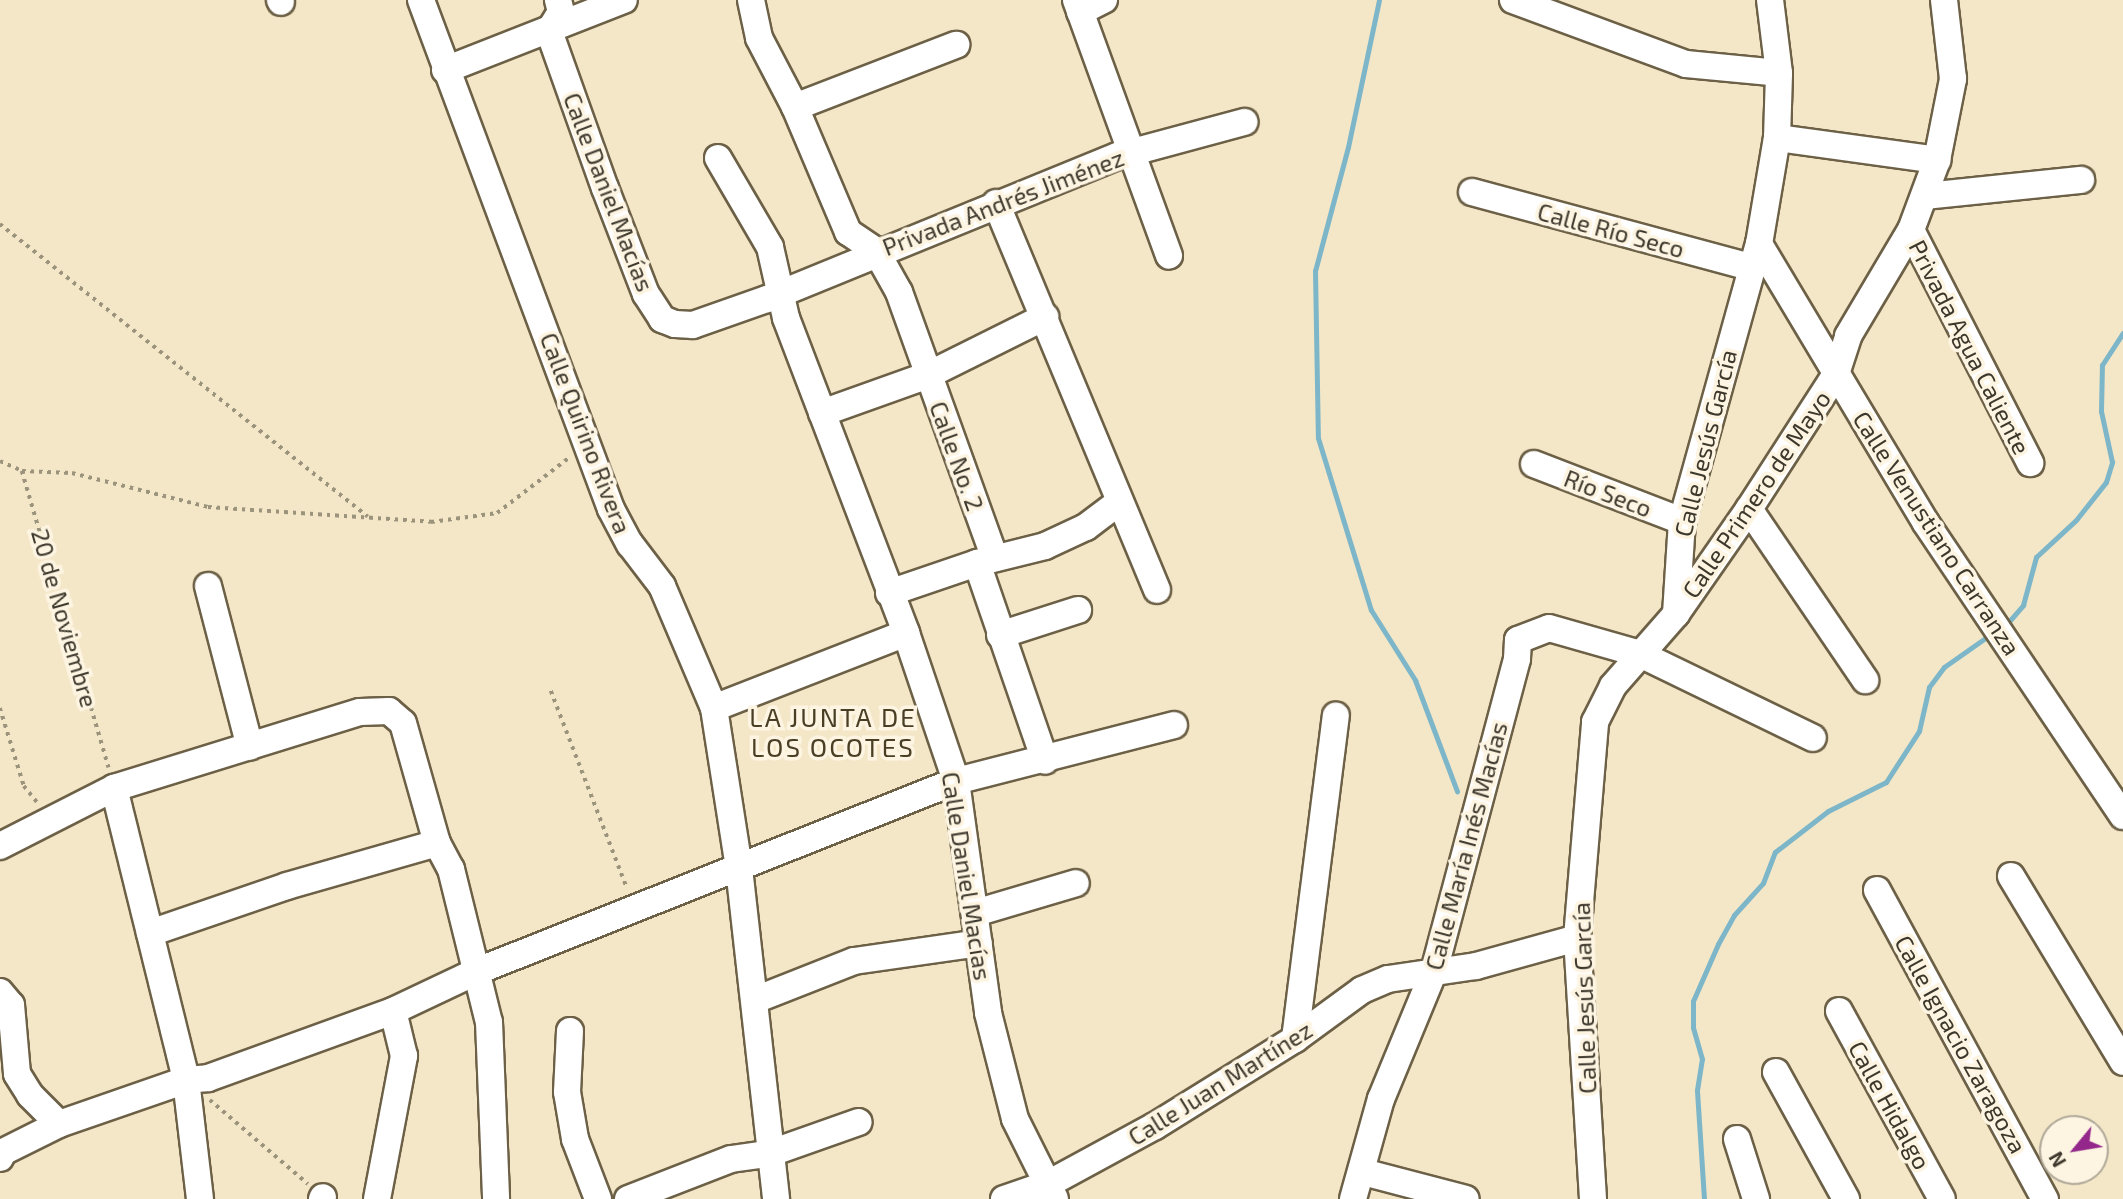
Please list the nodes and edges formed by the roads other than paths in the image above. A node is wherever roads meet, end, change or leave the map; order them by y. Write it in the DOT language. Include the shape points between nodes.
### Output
graph roads {
  1 [pos="421,0"];
  2 [pos="558,0"];
  3 [pos="624,0"];
  4 [pos="751,0"];
  5 [pos="1104,0"];
  6 [pos="1513,0"];
  7 [pos="1770,0"];
  8 [pos="1944,0"];
  9 [pos="1078,6"];
  10 [pos="550,31"];
  11 [pos="956,46"];
  12 [pos="445,70"];
  13 [pos="1779,73"];
  14 [pos="795,107"];
  15 [pos="1244,122"];
  16 [pos="1777,138"];
  17 [pos="1134,151"];
  18 [pos="718,158"];
  19 [pos="1937,160"];
  20 [pos="2081,180"];
  21 [pos="1472,192"];
  22 [pos="1925,196"];
  23 [pos="996,203"];
  24 [pos="1911,230"];
  25 [pos="876,251"];
  26 [pos="1169,256"];
  27 [pos="1754,256"];
  28 [pos="774,295"];
  29 [pos="1045,317"];
  30 [pos="1836,374"];
  31 [pos="928,375"];
  32 [pos="822,413"];
  33 [pos="2030,463"];
  34 [pos="1534,464"];
  35 [pos="1118,503"];
  36 [pos="1749,509"];
  37 [pos="1682,521"];
  38 [pos="986,560"];
  39 [pos="208,586"];
  40 [pos="1157,590"];
  41 [pos="889,593"];
  42 [pos="1078,610"];
  43 [pos="1676,614"];
  44 [pos="906,633"];
  45 [pos="1000,635"];
  46 [pos="1640,654"];
  47 [pos="1865,680"];
  48 [pos="714,708"];
  49 [pos="1336,716"];
  50 [pos="1174,725"];
  51 [pos="1813,738"];
  52 [pos="250,747"];
  53 [pos="1045,761"];
  54 [pos="956,781"];
  55 [pos="114,788"];
  56 [pos="2123,816"];
  57 [pos="437,843"];
  58 [pos="0,846"];
  59 [pos="739,867"];
  60 [pos="2011,876"];
  61 [pos="1076,883"];
  62 [pos="1877,890"];
  63 [pos="975,913"];
  64 [pos="150,933"];
  65 [pos="1577,939"];
  66 [pos="979,943"];
  67 [pos="1434,971"];
  68 [pos="475,972"];
  69 [pos="0,992"];
  70 [pos="755,1000"];
  71 [pos="393,1011"];
  72 [pos="1839,1011"];
  73 [pos="570,1031"];
  74 [pos="1295,1039"];
  75 [pos="2123,1062"];
  76 [pos="1776,1072"];
  77 [pos="186,1080"];
  78 [pos="859,1122"];
  79 [pos="59,1124"];
  80 [pos="1737,1139"];
  81 [pos="768,1154"];
  82 [pos="0,1158"];
  83 [pos="1363,1172"];
  84 [pos="1052,1191"];
  85 [pos="200,1199"];
  86 [pos="377,1199"];
  87 [pos="496,1199"];
  88 [pos="598,1199"];
  89 [pos="628,1199"];
  90 [pos="776,1199"];
  91 [pos="1004,1199"];
  92 [pos="1353,1199"];
  93 [pos="1466,1199"];
  94 [pos="1593,1199"];
  95 [pos="1756,1199"];
  96 [pos="1846,1199"];
  97 [pos="1942,1199"];
  98 [pos="2045,1199"];
  1 -- 12 [label="street, Calle Quirino Rivera"];
  2 -- 10 [label="street" via="561,12"];
  3 -- 10 [label="street"];
  4 -- 14 [label="street" via="760,38"];
  5 -- 9 [label="street"];
  6 -- 13 [label="street" via="1686,64"];
  7 -- 13 [label="street, Calle Jesús García"];
  8 -- 19 [label="street, Calle Primero de Mayo" via="1953,79"];
  9 -- 17 [label="street"];
  10 -- 12 [label="street"];
  10 -- 28 [label="street, Calle Daniel Macías" via="646,294 662,319 693,325"];
  11 -- 14 [label="street"];
  12 -- 48 [label="street, Calle Quirino Rivera" via="611,509 662,586"];
  13 -- 16 [label="street, Calle Jesús García"];
  14 -- 25 [label="street" via="848,232"];
  15 -- 17 [label="street, Privada Andrés Jiménez"];
  16 -- 19 [label="street"];
  16 -- 27 [label="street, Calle Jesús García"];
  17 -- 23 [label="street, Privada Andrés Jiménez"];
  17 -- 26 [label="street"];
  18 -- 28 [label="street" via="770,247"];
  19 -- 22 [label="street, Calle Primero de Mayo"];
  20 -- 22 [label="street"];
  21 -- 27 [label="street, Calle Río Seco"];
  22 -- 24 [label="street, Calle Primero de Mayo"];
  23 -- 25 [label="street, Privada Andrés Jiménez"];
  23 -- 29 [label="street"];
  24 -- 30 [label="street, Calle Primero de Mayo" via="1848,336"];
  24 -- 33 [label="street, Privada Agua Caliente"];
  25 -- 28 [label="street, Privada Andrés Jiménez"];
  25 -- 31 [label="street, Calle No. 2" via="899,292"];
  27 -- 30 [label="street, Calle Venustiano Carranza"];
  27 -- 37 [label="street, Calle Jesús García"];
  28 -- 32 [label="street, Calle Daniel Macías"];
  29 -- 31 [label="street"];
  29 -- 35 [label="street"];
  30 -- 36 [label="street, Calle Primero de Mayo"];
  30 -- 56 [label="street, Calle Venustiano Carranza" via="1926,523"];
  31 -- 32 [label="street"];
  31 -- 38 [label="street, Calle No. 2"];
  32 -- 41 [label="street, Calle Daniel Macías"];
  34 -- 37 [label="street, Río Seco"];
  35 -- 38 [label="street" via="1086,527 1045,546"];
  35 -- 40 [label="street"];
  36 -- 43 [label="street, Calle Primero de Mayo"];
  36 -- 47 [label="street"];
  37 -- 43 [label="street, Calle Jesús García"];
  38 -- 41 [label="street"];
  38 -- 45 [label="street, Calle No. 2"];
  39 -- 52 [label="street"];
  41 -- 44 [label="street, Calle Daniel Macías"];
  42 -- 45 [label="street"];
  43 -- 46 [label="street, Calle Jesús García"];
  44 -- 48 [label="street"];
  44 -- 54 [label="street, Calle Daniel Macías"];
  45 -- 53 [label="street, Calle No. 2"];
  46 -- 51 [label="street"];
  46 -- 65 [label="street, Calle Jesús García" via="1613,686 1590,742"];
  46 -- 67 [label="street, Calle María Inés Macías" via="1549,628 1518,640 1517,659"];
  48 -- 59 [label="street, Calle Quirino Rivera"];
  49 -- 74 [label="street"];
  50 -- 53 [label="street"];
  52 -- 55 [label="street"];
  52 -- 57 [label="street" via="360,712 389,711 403,723"];
  53 -- 54 [label="street"];
  54 -- 59 [label="street"];
  54 -- 63 [label="street, Calle Daniel Macías"];
  55 -- 58 [label="street"];
  55 -- 64 [label="street"];
  57 -- 64 [label="street" via="287,886"];
  57 -- 68 [label="street" via="451,869"];
  59 -- 68 [label="street"];
  59 -- 70 [label="street, Calle Quirino Rivera"];
  60 -- 75 [label="street"];
  61 -- 63 [label="street"];
  62 -- 98 [label="street, Calle Ignacio Zaragoza"];
  63 -- 66 [label="street, Calle Daniel Macías"];
  64 -- 77 [label="street"];
  65 -- 67 [label="street, Calle Juan Martínez" via="1476,966"];
  65 -- 94 [label="street, Calle Jesús García"];
  66 -- 70 [label="street" via="854,961"];
  66 -- 84 [label="street, Calle Daniel Macías" via="988,1013 1015,1119"];
  67 -- 74 [label="street, Calle Juan Martínez" via="1388,979 1362,990"];
  67 -- 83 [label="street, Calle María Inés Macías" via="1381,1099"];
  68 -- 71 [label="street"];
  68 -- 87 [label="street" via="489,1022"];
  69 -- 79 [label="street" via="11,1005 17,1074 30,1095"];
  70 -- 81 [label="street, Calle Quirino Rivera"];
  71 -- 77 [label="street" via="208,1078"];
  71 -- 86 [label="street" via="404,1056"];
  72 -- 97 [label="street, Calle Hidalgo"];
  73 -- 88 [label="street" via="571,1116"];
  74 -- 84 [label="street, Calle Juan Martínez"];
  76 -- 96 [label="street"];
  77 -- 79 [label="street"];
  77 -- 85 [label="street"];
  78 -- 81 [label="street"];
  79 -- 82 [label="street" via="3,1152"];
  80 -- 95 [label="street"];
  81 -- 89 [label="street" via="731,1159"];
  81 -- 90 [label="street, Calle Quirino Rivera"];
  83 -- 92 [label="street, Calle María Inés Macías"];
  83 -- 93 [label="street"];
  84 -- 91 [label="street, Calle Juan Martínez"];
}
